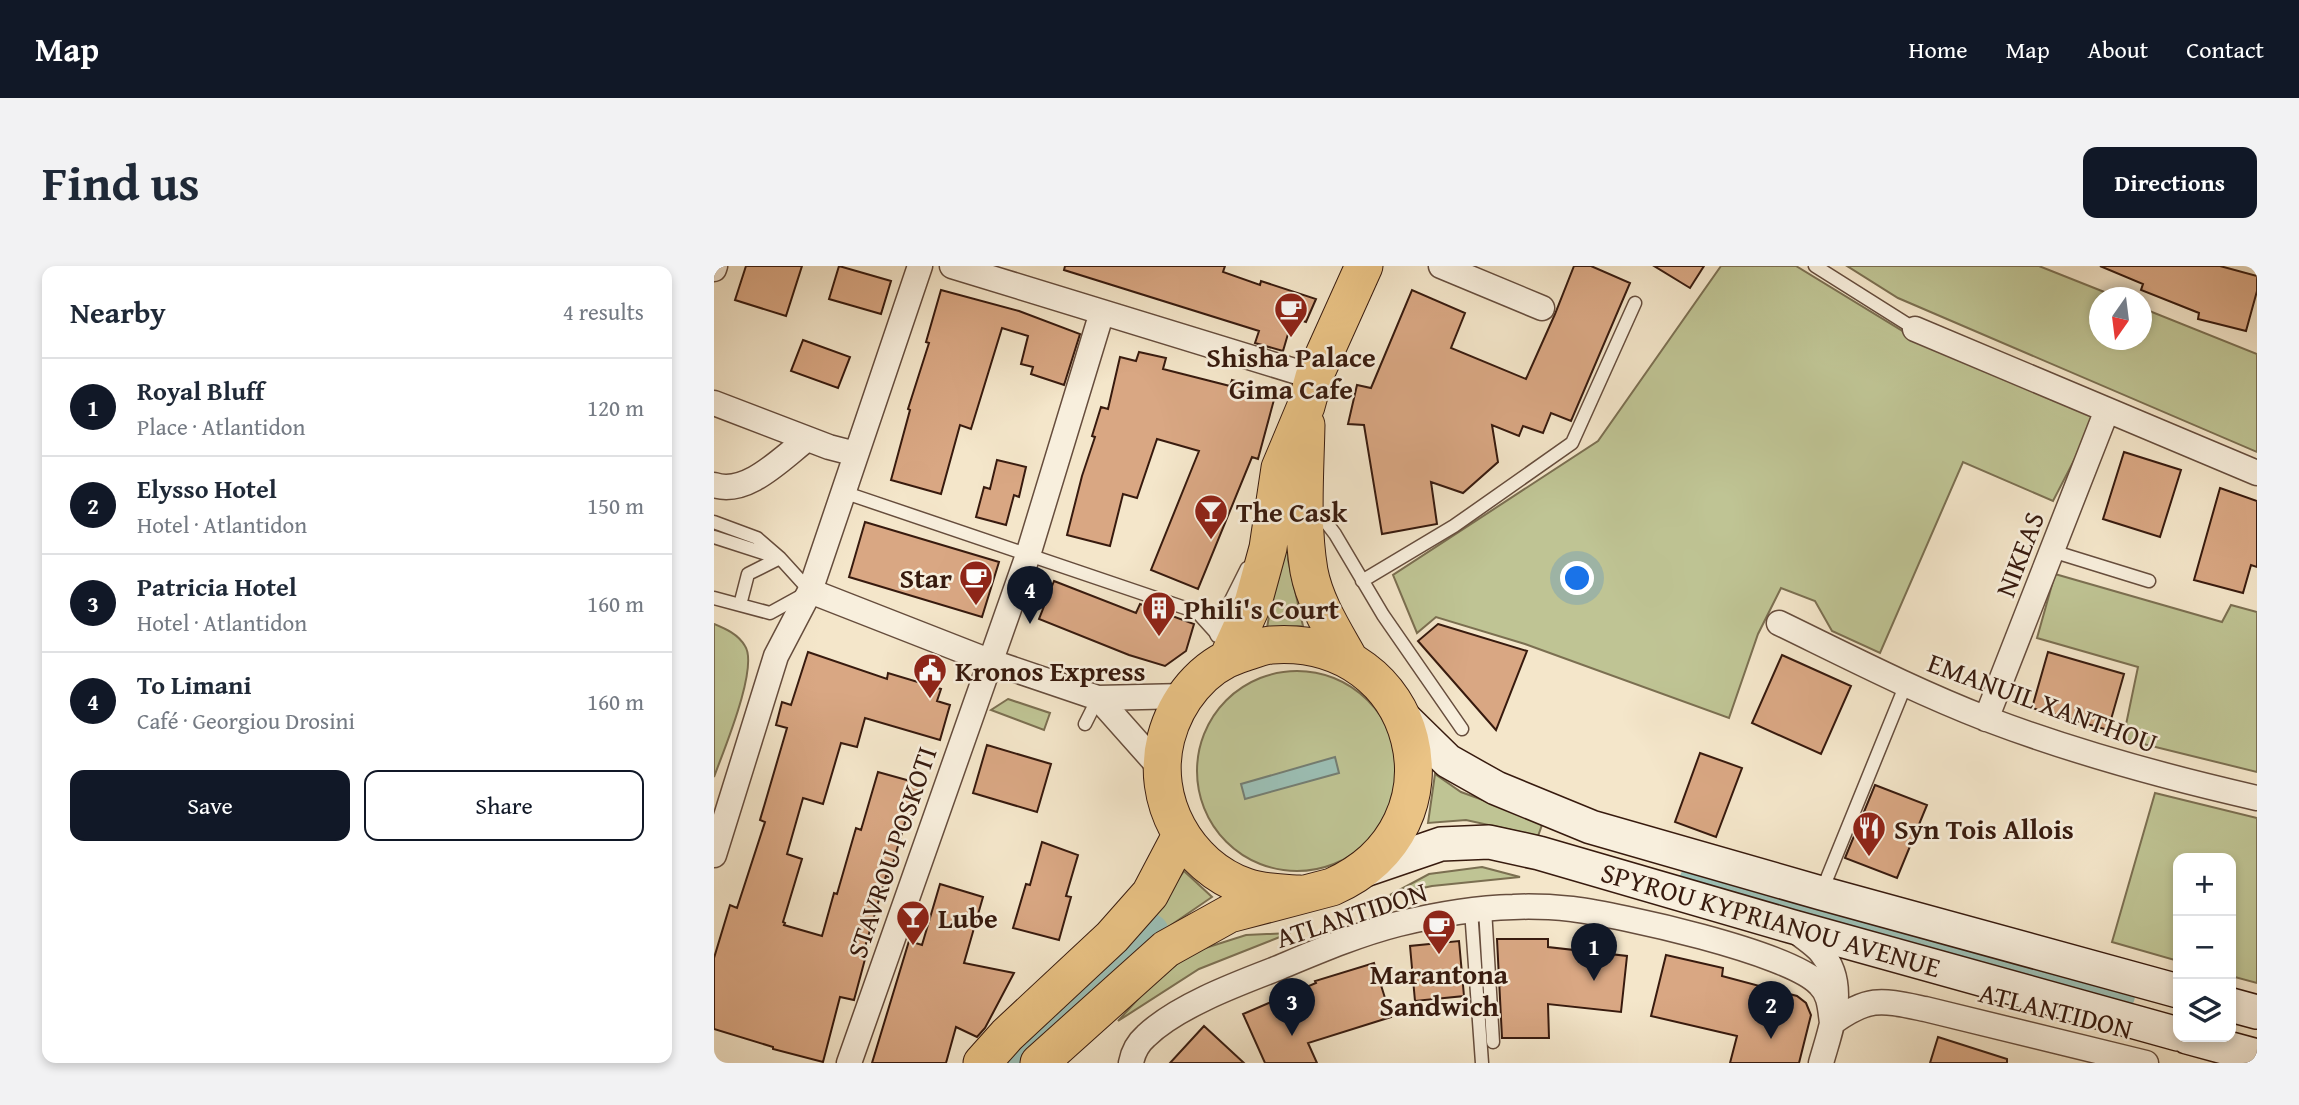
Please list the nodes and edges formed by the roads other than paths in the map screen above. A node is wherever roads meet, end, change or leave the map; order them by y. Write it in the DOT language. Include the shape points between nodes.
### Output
graph roads {
  1 [pos="920,266"];
  2 [pos="953,266"];
  3 [pos="1364,266"];
  4 [pos="1441,266"];
  5 [pos="1815,266"];
  6 [pos="1635,303"];
  7 [pos="1542,309"];
  8 [pos="1102,312"];
  9 [pos="1915,329"];
  10 [pos="1310,392"];
  11 [pos="714,403"];
  12 [pos="2107,410"];
  13 [pos="807,439"];
  14 [pos="856,454"];
  15 [pos="2257,473"];
  16 [pos="714,485"];
  17 [pos="843,492"];
  18 [pos="1305,512"];
  19 [pos="714,522"];
  20 [pos="714,537"];
  21 [pos="2052,551"];
  22 [pos="1028,555"];
  23 [pos="780,558"];
  24 [pos="1362,581"];
  25 [pos="2149,581"];
  26 [pos="810,591"];
  27 [pos="714,598"];
  28 [pos="740,605"];
  29 [pos="1779,623"];
  30 [pos="1222,645"];
  31 [pos="1349,659"];
  32 [pos="989,661"];
  33 [pos="1906,684"];
  34 [pos="1185,696"];
  35 [pos="1098,698"];
  36 [pos="1402,716"];
  37 [pos="1986,719"];
  38 [pos="1085,724"];
  39 [pos="1462,729"];
  40 [pos="1161,770"];
  41 [pos="2257,798"];
  42 [pos="1181,835"];
  43 [pos="714,855"];
  44 [pos="1362,871"];
  45 [pos="1821,893"];
  46 [pos="1299,894"];
  47 [pos="1478,910"];
  48 [pos="1790,926"];
  49 [pos="2173,990"];
  50 [pos="2236,1006"];
  51 [pos="2257,1012"];
  52 [pos="1832,1023"];
  53 [pos="2173,1033"];
  54 [pos="1493,1042"];
  55 [pos="2205,1042"];
  56 [pos="2257,1056"];
  57 [pos="849,1063"];
  58 [pos="982,1063"];
  59 [pos="1038,1063"];
  60 [pos="1130,1063"];
  61 [pos="1482,1063"];
  62 [pos="1821,1063"];
  63 [pos="2146,1063"];
  1 -- 14 [label="street"];
  2 -- 8 [label="street"];
  3 -- 10 [label="main road"];
  4 -- 7 [label="street"];
  5 -- 9 [label="lane"];
  6 -- 24 [label="lane" via="1572,443 1454,526"];
  8 -- 10 [label="street"];
  8 -- 22 [label="street, STAVROU POSKOTI"];
  9 -- 12 [label="street"];
  10 -- 18 [label="main road"];
  10 -- 30 [label="main road" via="1280,468 1268,548 1253,603"];
  11 -- 13 [label="street"];
  12 -- 15 [label="street"];
  12 -- 21 [label="street, NIKEAS"];
  13 -- 14 [label="street"];
  13 -- 16 [label="street" via="748,484 726,489"];
  14 -- 17 [label="street"];
  17 -- 22 [label="lane"];
  17 -- 26 [label="street"];
  18 -- 24 [label="lane" via="1319,513"];
  18 -- 31 [label="main road" via="1310,572 1325,618"];
  19 -- 23 [label="lane" via="757,538"];
  20 -- 23 [label="lane"];
  21 -- 25 [label="lane"];
  21 -- 37 [label="street, NIKEAS"];
  22 -- 30 [label="lane" via="1197,612"];
  22 -- 32 [label="street, STAVROU POSKOTI"];
  23 -- 26 [label="lane"];
  23 -- 28 [label="lane" via="748,574"];
  24 -- 39 [label="lane"];
  26 -- 28 [label="lane" via="770,613"];
  26 -- 32 [label="street"];
  26 -- 43 [label="street" via="776,656"];
  27 -- 28 [label="lane"];
  29 -- 33 [label="street, EMANUIL XANTHOU"];
  30 -- 31 [label="main road" via="1310,645"];
  30 -- 34 [label="main road" via="1209,670"];
  31 -- 36 [label="main road" via="1389,693"];
  32 -- 35 [label="street"];
  32 -- 57 [label="street, STAVROU POSKOTI"];
  33 -- 37 [label="street, EMANUIL XANTHOU"];
  33 -- 45 [label="lane"];
  34 -- 35 [label="street"];
  34 -- 40 [label="main road" via="1169,726"];
  35 -- 38 [label="lane"];
  35 -- 40 [label="street"];
  36 -- 44 [label="main road" via="1413,757 1410,800 1392,840"];
  36 -- 45 [label="main road, SPYROU KYPRIANOU AVENUE" via="1448,761 1496,788 1591,827"];
  37 -- 41 [label="street, EMANUIL XANTHOU" via="2177,780"];
  40 -- 42 [label="main road" via="1166,801"];
  42 -- 46 [label="main road" via="1203,862 1231,881 1264,892"];
  42 -- 58 [label="main road" via="1150,894"];
  44 -- 46 [label="main road" via="1332,887"];
  44 -- 48 [label="main road, SPYROU KYPRIANOU AVENUE" via="1441,844 1489,842"];
  45 -- 49 [label="main road, SPYROU KYPRIANOU AVENUE"];
  46 -- 59 [label="main road" via="1229,914 1166,949"];
  47 -- 52 [label="street, ATLANTIDON" via="1539,906 1611,915 1761,954 1821,985"];
  47 -- 54 [label="lane"];
  47 -- 60 [label="street, ATLANTIDON" via="1359,936 1218,993 1147,1034"];
  47 -- 61 [label="lane"];
  48 -- 52 [label="street, ATLANTIDON" via="1820,951 1829,965 1838,993"];
  48 -- 53 [label="main road, SPYROU KYPRIANOU AVENUE"];
  50 -- 51 [label="main road"];
  52 -- 62 [label="street, ATLANTIDON"];
  52 -- 63 [label="street, ATLANTIDON" via="1863,1004 1888,1002"];
  55 -- 56 [label="main road"];
}
